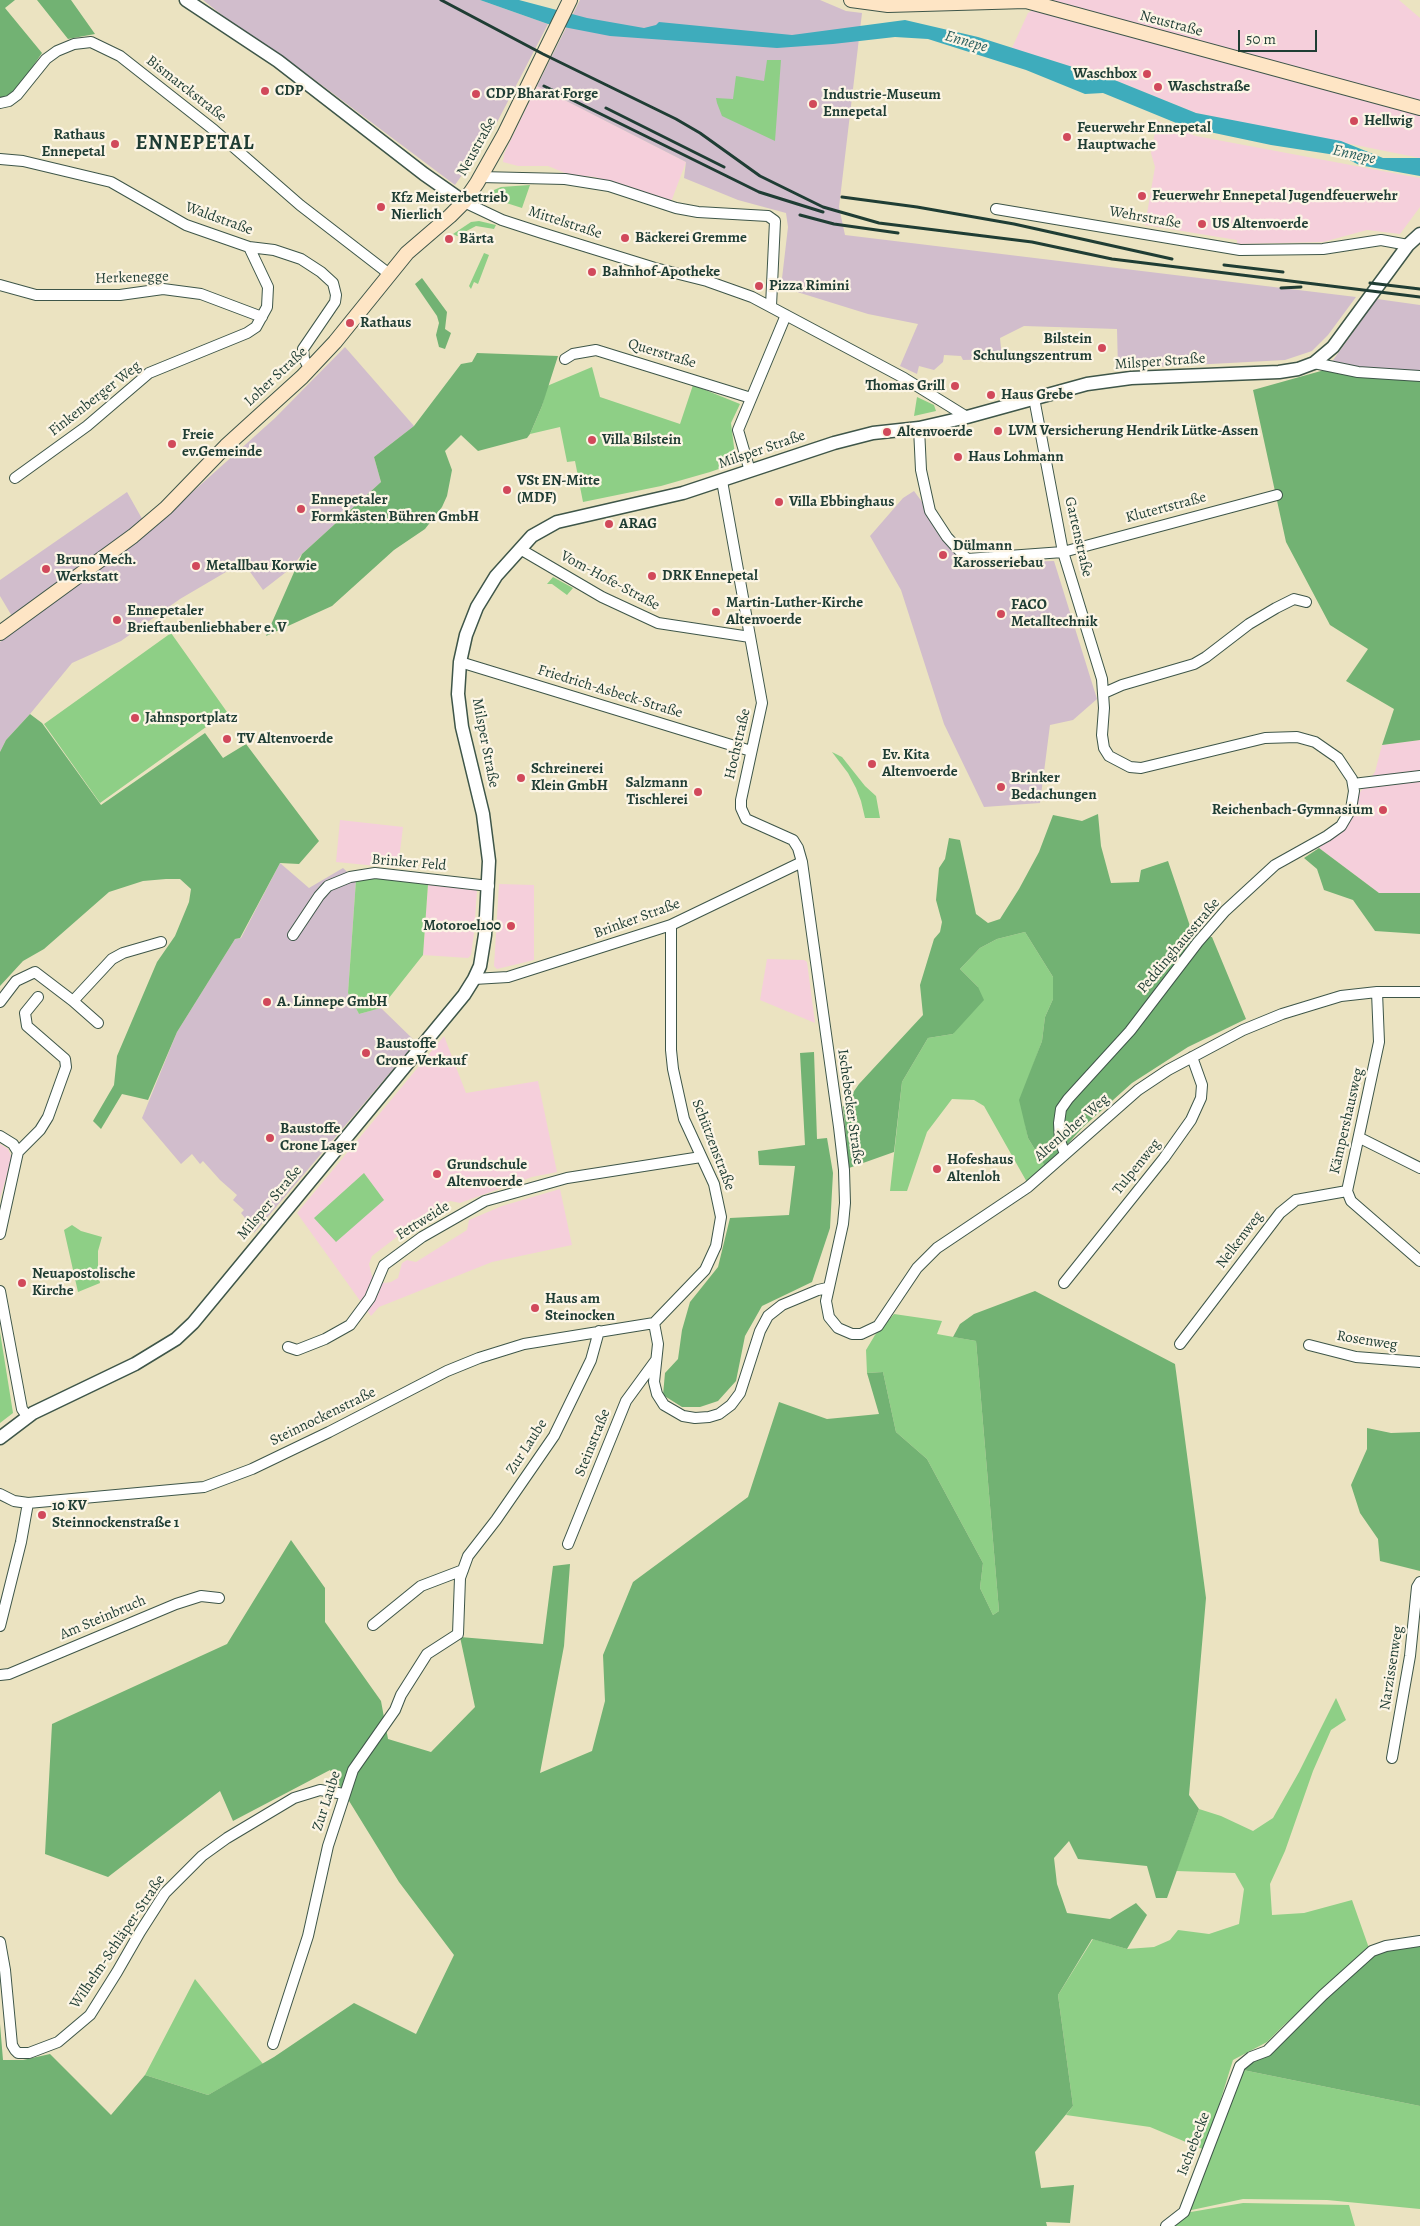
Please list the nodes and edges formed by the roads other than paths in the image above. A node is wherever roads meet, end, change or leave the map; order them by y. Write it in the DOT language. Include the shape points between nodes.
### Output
graph roads {
  1 [pos="186,0"];
  2 [pos="851,0"];
  3 [pos="1040,2"];
  4 [pos="568,4"];
  5 [pos="0,103"];
  6 [pos="1420,108"];
  7 [pos="0,159"];
  8 [pos="480,177"];
  9 [pos="464,202"];
  10 [pos="996,209"];
  11 [pos="1420,234"];
  12 [pos="1408,245"];
  13 [pos="249,247"];
  14 [pos="388,274"];
  15 [pos="0,285"];
  16 [pos="772,306"];
  17 [pos="786,315"];
  18 [pos="262,317"];
  19 [pos="565,359"];
  20 [pos="1314,363"];
  21 [pos="310,369"];
  22 [pos="1420,376"];
  23 [pos="751,398"];
  24 [pos="1034,398"];
  25 [pos="968,417"];
  26 [pos="919,428"];
  27 [pos="750,471"];
  28 [pos="15,478"];
  29 [pos="722,481"];
  30 [pos="1277,495"];
  31 [pos="520,549"];
  32 [pos="1063,552"];
  33 [pos="1306,602"];
  34 [pos="0,634"];
  35 [pos="750,636"];
  36 [pos="460,662"];
  37 [pos="1104,693"];
  38 [pos="751,752"];
  39 [pos="1420,776"];
  40 [pos="1353,784"];
  41 [pos="802,862"];
  42 [pos="489,886"];
  43 [pos="671,925"];
  44 [pos="293,935"];
  45 [pos="161,942"];
  46 [pos="474,979"];
  47 [pos="1377,992"];
  48 [pos="1420,992"];
  49 [pos="38,997"];
  50 [pos="73,1001"];
  51 [pos="0,1002"];
  52 [pos="98,1023"];
  53 [pos="1192,1057"];
  54 [pos="0,1136"];
  55 [pos="1360,1138"];
  56 [pos="18,1152"];
  57 [pos="1065,1154"];
  58 [pos="701,1157"];
  59 [pos="1420,1168"];
  60 [pos="1347,1191"];
  61 [pos="0,1234"];
  62 [pos="1420,1261"];
  63 [pos="1064,1283"];
  64 [pos="827,1288"];
  65 [pos="0,1291"];
  66 [pos="654,1323"];
  67 [pos="599,1331"];
  68 [pos="861,1334"];
  69 [pos="1180,1344"];
  70 [pos="1309,1346"];
  71 [pos="288,1347"];
  72 [pos="656,1359"];
  73 [pos="1420,1362"];
  74 [pos="27,1416"];
  75 [pos="0,1438"];
  76 [pos="0,1494"];
  77 [pos="28,1503"];
  78 [pos="568,1544"];
  79 [pos="463,1570"];
  80 [pos="1420,1582"];
  81 [pos="219,1598"];
  82 [pos="372,1625"];
  83 [pos="0,1626"];
  84 [pos="0,1675"];
  85 [pos="1392,1758"];
  86 [pos="344,1794"];
  87 [pos="0,1942"];
  88 [pos="1420,1942"];
  89 [pos="273,2044"];
  90 [pos="1166,2226"];
  1 -- 9 [label="street, Mittelstraße" via="278,61"];
  2 -- 3 [label="main road, Neustraße" via="888,5"];
  3 -- 6 [label="main road, Neustraße"];
  4 -- 8 [label="main road, Neustraße"];
  5 -- 14 [label="street, Bismarckstraße" via="17,95 46,58 74,44 91,42 120,56"];
  7 -- 13 [label="street, Waldstraße" via="111,182 186,225"];
  8 -- 9 [label="main road, Neustraße"];
  8 -- 16 [label="street" via="565,179 609,186 676,208 768,216 775,221"];
  9 -- 14 [label="main road, Loher Straße"];
  9 -- 16 [label="street, Mittelstraße" via="507,222 707,281"];
  10 -- 12 [label="street, Wehrstraße" via="1240,250 1323,249 1381,240"];
  11 -- 12 [label="street, Milsper Straße"];
  12 -- 20 [label="street, Milsper Straße" via="1333,347"];
  13 -- 18 [label="street" via="268,287 267,307"];
  13 -- 21 [label="street, Waldstraße" via="274,250 300,259 333,283 334,302 303,349"];
  14 -- 21 [label="main road, Loher Straße"];
  15 -- 18 [label="street, Herkenegge" via="36,295 120,295 163,289 201,294"];
  16 -- 17 [label="street, Mittelstraße"];
  17 -- 23 [label="street"];
  17 -- 25 [label="street, Mittelstraße" via="909,380"];
  18 -- 28 [label="street, Finkenberger Weg" via="247,333 149,373 88,426"];
  19 -- 23 [label="street, Querstraße" via="573,354 596,350"];
  20 -- 22 [label="street" via="1358,372"];
  20 -- 24 [label="street, Milsper Straße" via="1279,372 1130,378 1087,384"];
  21 -- 34 [label="main road, Loher Straße" via="226,446 149,524"];
  23 -- 27 [label="street" via="738,430"];
  24 -- 25 [label="street, Milsper Straße"];
  24 -- 32 [label="street, Gartenstraße"];
  25 -- 26 [label="street, Milsper Straße"];
  26 -- 27 [label="street, Milsper Straße" via="873,433"];
  26 -- 32 [label="street, Klutertstraße" via="921,470 930,511 947,537 968,559"];
  27 -- 29 [label="street, Milsper Straße"];
  29 -- 31 [label="street, Milsper Straße" via="683,494 557,522 532,536"];
  29 -- 35 [label="street, Hochstraße"];
  30 -- 32 [label="street, Klutertstraße"];
  31 -- 35 [label="street, Vom-Hofe-Straße" via="610,601 658,623"];
  31 -- 36 [label="street, Milsper Straße" via="496,576 477,607"];
  32 -- 37 [label="street, Gartenstraße" via="1100,670"];
  33 -- 37 [label="street" via="1294,599 1276,608 1194,664"];
  35 -- 38 [label="street, Hochstraße" via="762,703"];
  36 -- 38 [label="street, Friedrich-Asbeck-Straße"];
  36 -- 42 [label="street, Milsper Straße" via="458,694 462,727 487,834"];
  37 -- 40 [label="street, Gartenstraße" via="1104,748 1109,756 1130,767 1142,768 1265,738 1297,737 1332,752 1344,765"];
  38 -- 41 [label="street, Hochstraße" via="740,800 742,814 746,819 793,840"];
  39 -- 40 [label="street"];
  40 -- 57 [label="street, Peddinghausstraße" via="1351,809 1341,826 1275,865 1225,911 1130,1031 1068,1099 1061,1109 1058,1123"];
  41 -- 43 [label="street, Brinker Straße"];
  41 -- 64 [label="street, Ischebecker Straße" via="844,1170 842,1224"];
  42 -- 44 [label="street, Brinker Feld" via="375,873 350,877 328,886"];
  42 -- 46 [label="street, Milsper Straße" via="483,952"];
  43 -- 46 [label="street, Brinker Straße" via="508,977"];
  43 -- 58 [label="street, Schützenstraße" via="673,1069 684,1119"];
  45 -- 50 [label="street" via="112,959"];
  46 -- 74 [label="street, Milsper Straße" via="182,1333 134,1364"];
  47 -- 48 [label="street"];
  47 -- 53 [label="street, Altenloher Weg" via="1341,996 1282,1014 1251,1026"];
  47 -- 55 [label="street, Kämpershausweg" via="1379,1042"];
  49 -- 56 [label="street" via="25,1013 27,1026 65,1059 66,1067 48,1117"];
  50 -- 51 [label="street" via="35,972 16,981"];
  50 -- 52 [label="street"];
  53 -- 57 [label="street, Altenloher Weg" via="1138,1090"];
  53 -- 63 [label="street, Tulpenweg" via="1202,1085 1201,1098 1191,1120"];
  54 -- 56 [label="street" via="13,1144"];
  55 -- 59 [label="street"];
  55 -- 60 [label="street, Kämpershausweg"];
  56 -- 61 [label="street"];
  57 -- 68 [label="street, Altenloher Weg" via="1028,1187 937,1248 917,1268 885,1319"];
  58 -- 66 [label="street, Schützenstraße" via="714,1184 721,1217 716,1246 705,1270"];
  58 -- 71 [label="street, Fettweide" via="567,1178 485,1202 422,1237 384,1266 370,1298 350,1325 297,1350"];
  60 -- 62 [label="street, Kämpershausweg" via="1351,1200"];
  60 -- 69 [label="street, Nelkenweg" via="1296,1200 1280,1213"];
  64 -- 68 [label="street, Ischebecker Straße" via="829,1317 838,1328"];
  64 -- 72 [label="street" via="782,1305 768,1316 740,1393 719,1414 695,1418 683,1416 664,1405 654,1382"];
  65 -- 74 [label="street" via="22,1409"];
  66 -- 67 [label="street, Steinnockenstraße"];
  66 -- 72 [label="street" via="658,1344"];
  67 -- 77 [label="street, Steinnockenstraße" via="524,1344 447,1370 320,1437 216,1483 192,1489"];
  67 -- 79 [label="street, Zur Laube" via="591,1360 554,1436 468,1556"];
  70 -- 73 [label="street, Rosenweg" via="1356,1357"];
  72 -- 78 [label="street, Steinstraße" via="626,1401"];
  74 -- 75 [label="street, Milsper Straße"];
  76 -- 77 [label="street, Steinnockenstraße"];
  77 -- 83 [label="street"];
  79 -- 82 [label="street" via="421,1586"];
  79 -- 86 [label="street, Zur Laube" via="458,1597 458,1634 427,1654 395,1710 353,1770"];
  80 -- 85 [label="street, Narzissenweg"];
  81 -- 84 [label="street, Am Steinbruch" via="201,1596 176,1604"];
  86 -- 87 [label="street, Wilhelm-Schläper-Straße" via="320,1790 294,1798 202,1856 165,1893 90,2016 58,2042 18,2053 12,2045 6,1970"];
  86 -- 89 [label="street, Zur Laube" via="328,1846 308,1936"];
  88 -- 90 [label="street, Ischebecke" via="1372,1951 1323,1994 1267,2051 1251,2057 1240,2066 1184,2212"];
}
